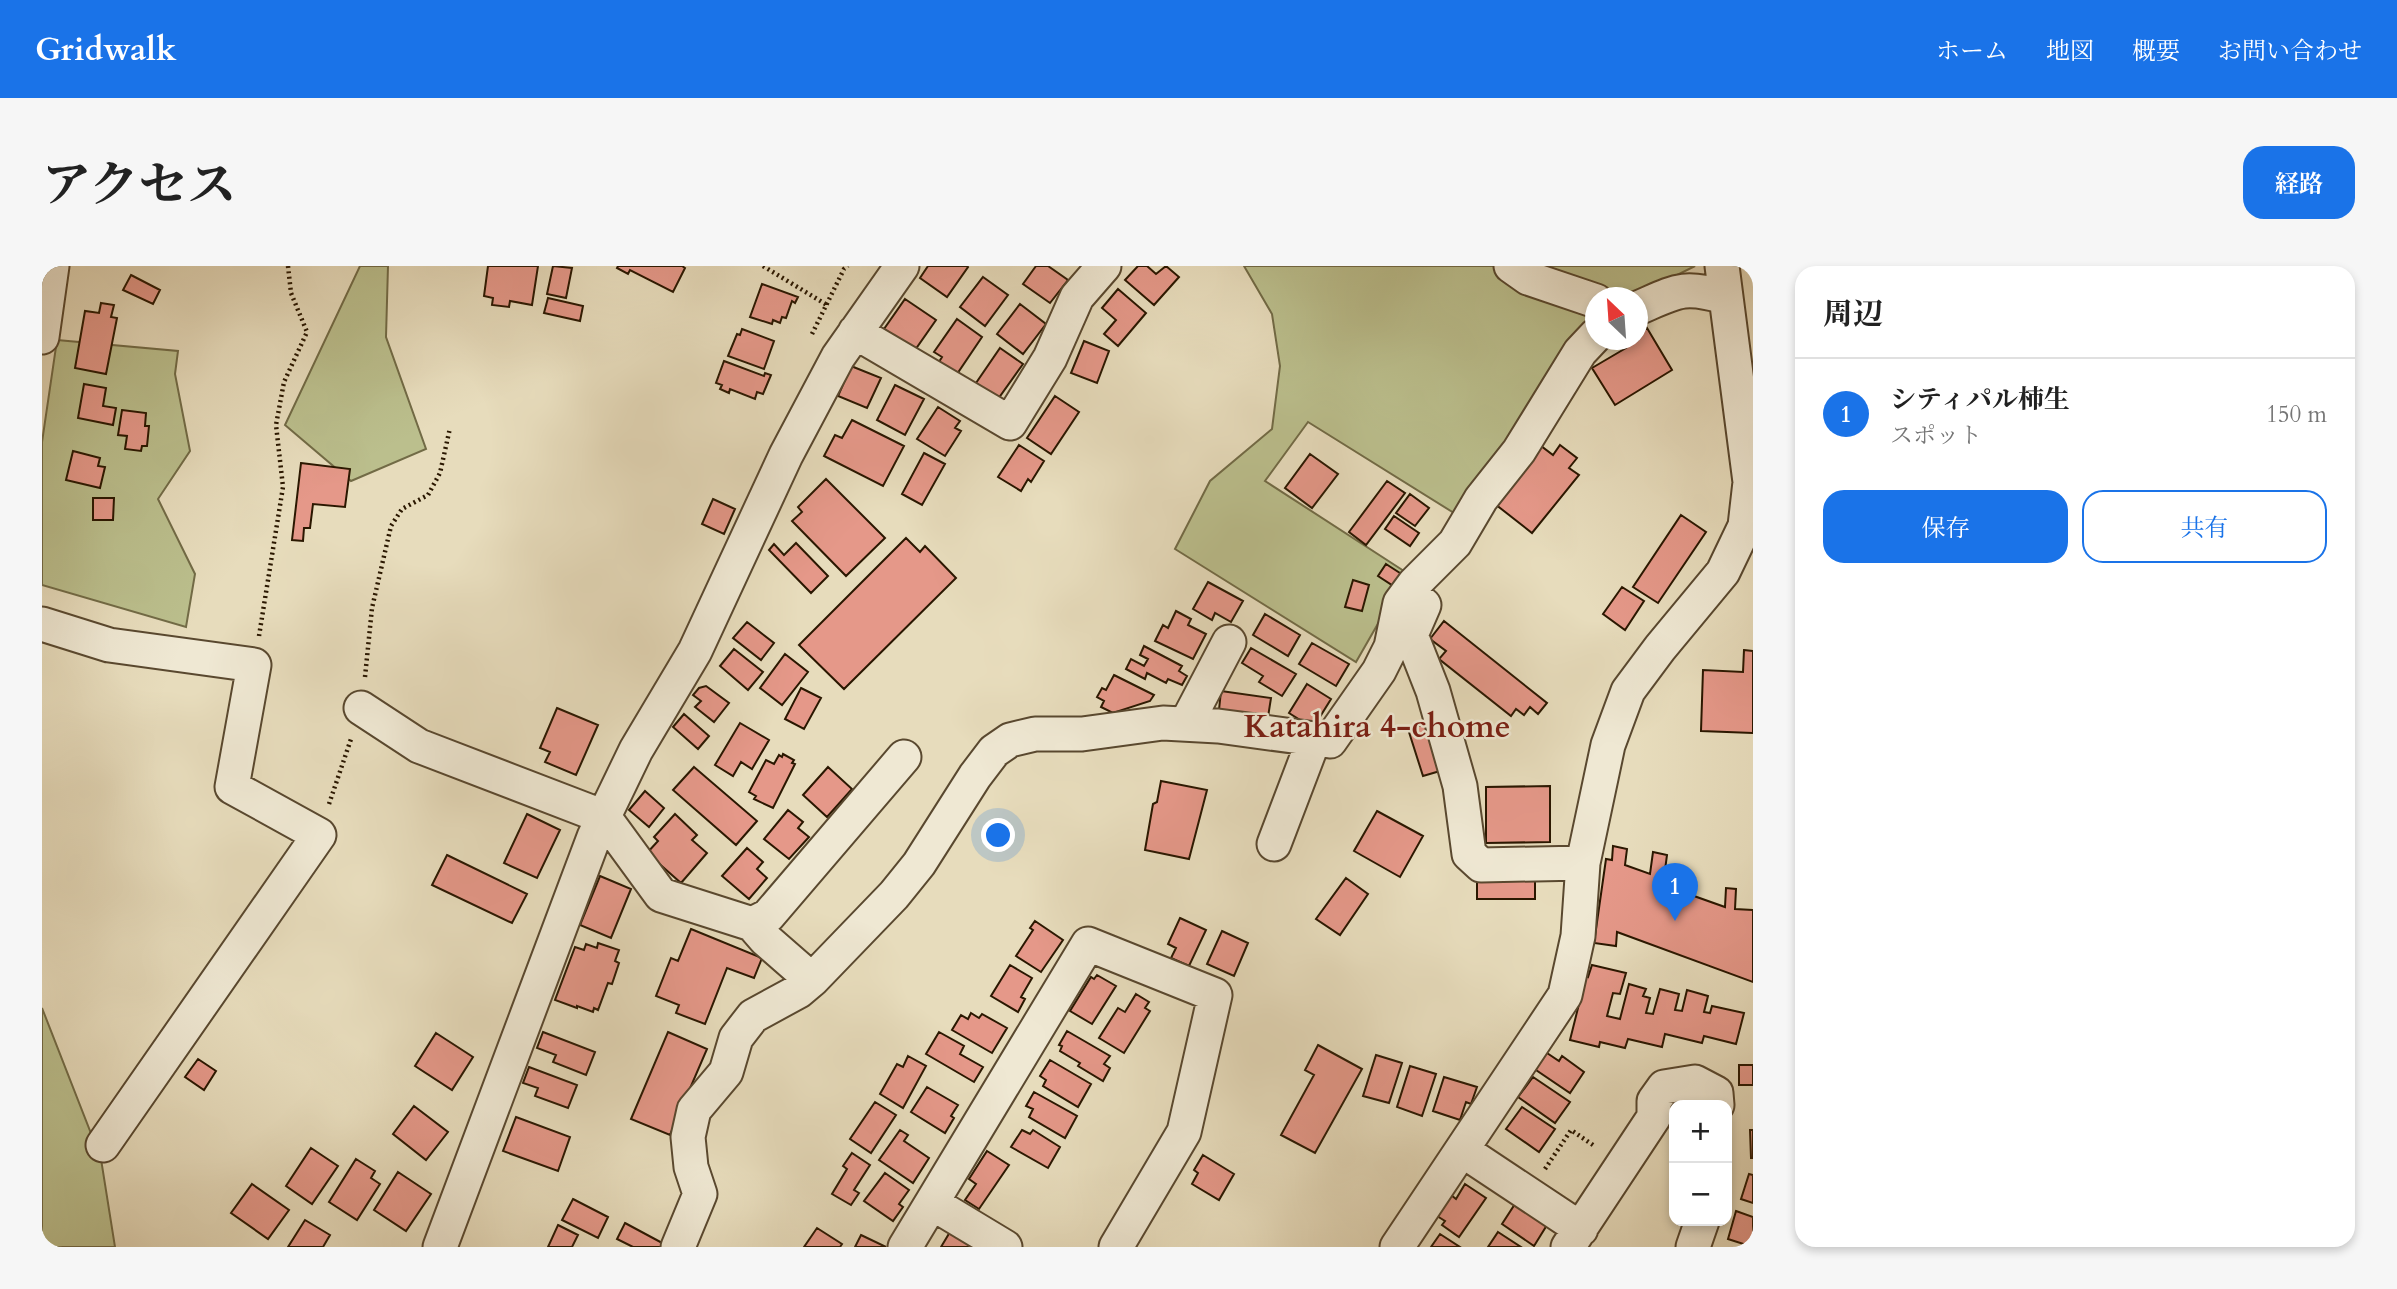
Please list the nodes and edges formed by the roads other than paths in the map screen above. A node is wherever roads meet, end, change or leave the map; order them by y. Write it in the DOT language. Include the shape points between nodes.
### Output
graph roads {
  1 [pos="52,266"];
  2 [pos="902,266"];
  3 [pos="1104,266"];
  4 [pos="1511,266"];
  5 [pos="1724,282"];
  6 [pos="1585,298"];
  7 [pos="1648,303"];
  8 [pos="855,332"];
  9 [pos="42,337"];
  10 [pos="1585,346"];
  11 [pos="1745,388"];
  12 [pos="1738,570"];
  13 [pos="1414,583"];
  14 [pos="42,624"];
  15 [pos="1229,642"];
  16 [pos="361,708"];
  17 [pos="1175,723"];
  18 [pos="1314,739"];
  19 [pos="904,757"];
  20 [pos="604,817"];
  21 [pos="1274,844"];
  22 [pos="1583,863"];
  23 [pos="752,923"];
  24 [pos="811,980"];
  25 [pos="1717,1100"];
  26 [pos="103,1145"];
  27 [pos="1462,1150"];
  28 [pos="932,1203"];
  29 [pos="1700,1226"];
  30 [pos="1575,1238"];
  31 [pos="440,1247"];
  32 [pos="678,1247"];
  33 [pos="905,1247"];
  34 [pos="1005,1247"];
  35 [pos="1116,1247"];
  36 [pos="1397,1247"];
  37 [pos="1693,1247"];
  1 -- 9 [label="street"];
  2 -- 8 [label="street"];
  3 -- 8 [label="street" via="1077,297 1050,358 1010,423"];
  4 -- 6 [label="street" via="1528,278"];
  5 -- 7 [label="street" via="1677,291"];
  5 -- 11 [label="street"];
  8 -- 20 [label="street" via="786,455 695,652 636,750"];
  10 -- 13 [label="street" via="1455,543"];
  11 -- 12 [label="street" via="1750,482"];
  12 -- 22 [label="street" via="1660,648 1628,691 1608,746"];
  13 -- 18 [label="street" via="1400,603 1391,647 1379,671 1330,741"];
  13 -- 22 [label="street" via="1425,605 1411,635 1433,691 1460,786 1469,854 1481,865"];
  14 -- 26 [label="street" via="109,645 254,665 232,787 318,835"];
  15 -- 17 [label="street"];
  16 -- 20 [label="street" via="419,746"];
  17 -- 18 [label="street"];
  17 -- 24 [label="street" via="1082,734 1035,734 1010,740 994,751 919,864"];
  18 -- 21 [label="street"];
  19 -- 23 [label="street" via="768,916"];
  20 -- 23 [label="street" via="661,895"];
  20 -- 31 [label="street"];
  22 -- 27 [label="street" via="1578,936 1565,995"];
  23 -- 24 [label="street"];
  24 -- 32 [label="street" via="752,1016 736,1038 726,1072 694,1110 688,1137 700,1194"];
  25 -- 30 [label="street" via="1716,1093 1695,1082 1664,1087 1654,1101 1654,1117"];
  27 -- 30 [label="street"];
  27 -- 36 [label="street"];
  28 -- 33 [label="street"];
  28 -- 34 [label="street"];
  28 -- 35 [label="street" via="1088,944 1215,995 1184,1132"];
  29 -- 37 [label="street"];
}
